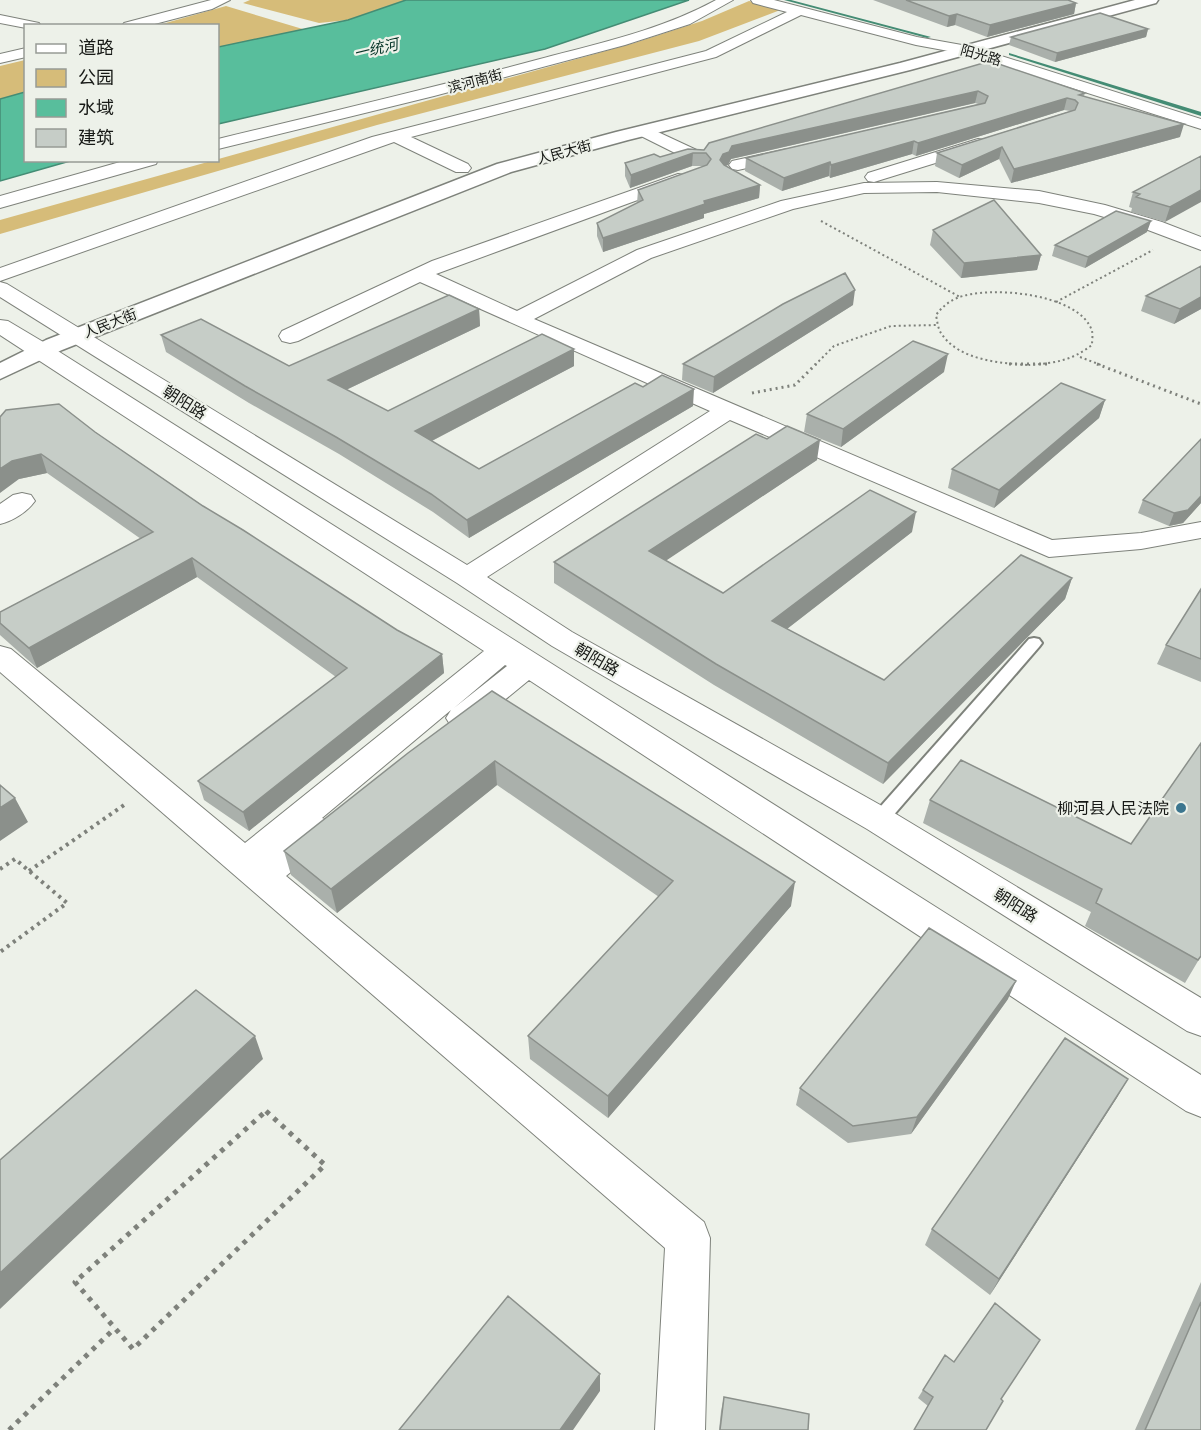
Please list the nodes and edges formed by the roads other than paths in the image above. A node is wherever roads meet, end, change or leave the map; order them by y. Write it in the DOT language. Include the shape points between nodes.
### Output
graph roads {
  1 [pos="223,0"];
  2 [pos="726,0"];
  3 [pos="758,0"];
  4 [pos="1100,0"];
  5 [pos="1151,0"];
  6 [pos="799,11"];
  7 [pos="0,19"];
  8 [pos="24,24"];
  9 [pos="137,24"];
  10 [pos="936,44"];
  11 [pos="968,50"];
  12 [pos="24,53"];
  13 [pos="0,59"];
  14 [pos="1201,124"];
  15 [pos="645,131"];
  16 [pos="395,136"];
  17 [pos="991,140"];
  18 [pos="219,144"];
  19 [pos="909,147"];
  20 [pos="805,149"];
  21 [pos="697,157"];
  22 [pos="928,160"];
  23 [pos="142,162"];
  24 [pos="726,165"];
  25 [pos="462,168"];
  26 [pos="749,183"];
  27 [pos="937,187"];
  28 [pos="853,188"];
  29 [pos="768,194"];
  30 [pos="0,202"];
  31 [pos="788,205"];
  32 [pos="1201,224"];
  33 [pos="1180,236"];
  34 [pos="1201,244"];
  35 [pos="420,274"];
  36 [pos="0,275"];
  37 [pos="0,288"];
  38 [pos="517,319"];
  39 [pos="0,326"];
  40 [pos="70,331"];
  41 [pos="290,336"];
  42 [pos="36,346"];
  43 [pos="0,357"];
  44 [pos="0,372"];
  45 [pos="727,411"];
  46 [pos="22,501"];
  47 [pos="0,516"];
  48 [pos="1201,530"];
  49 [pos="467,577"];
  50 [pos="1034,643"];
  51 [pos="0,656"];
  52 [pos="517,657"];
  53 [pos="879,820"];
  54 [pos="253,870"];
  55 [pos="1201,1019"];
  56 [pos="1201,1098"];
  57 [pos="680,1430"];
  1 -- 9 [label="street"];
  2 -- 18 [label="street, 滨河南街" via="699,16 596,48 464,85"];
  3 -- 6 [label="street, 阳光路"];
  4 -- 10 [label="street, 人民大街"];
  5 -- 11 [label="street, 人民大街"];
  6 -- 10 [label="street, 阳光路"];
  6 -- 16 [label="street" via="711,54"];
  7 -- 8 [label="street"];
  10 -- 11 [label="street, 阳光路"];
  10 -- 25 [label="street, 人民大街" via="622,123"];
  11 -- 14 [label="street, 阳光路"];
  11 -- 15 [label="street, 人民大街"];
  12 -- 13 [label="street"];
  15 -- 21 [label="street"];
  15 -- 40 [label="street, 人民大街" via="504,168"];
  16 -- 25 [label="street"];
  16 -- 36 [label="street"];
  17 -- 22 [label="street"];
  19 -- 22 [label="street"];
  20 -- 24 [label="street"];
  21 -- 24 [label="street"];
  21 -- 35 [label="street" via="689,165 699,172"];
  22 -- 27 [label="street"];
  22 -- 28 [label="street"];
  23 -- 30 [label="street"];
  24 -- 26 [label="street"];
  25 -- 40 [label="street, 人民大街"];
  27 -- 28 [label="street"];
  27 -- 33 [label="street" via="1039,197 1098,209"];
  28 -- 31 [label="street"];
  29 -- 31 [label="street"];
  31 -- 38 [label="street" via="644,254"];
  32 -- 33 [label="street"];
  33 -- 34 [label="street"];
  35 -- 38 [label="street"];
  35 -- 41 [label="street"];
  37 -- 40 [label="street, 朝阳路"];
  38 -- 45 [label="street"];
  39 -- 42 [label="street"];
  40 -- 42 [label="street, 人民大街"];
  40 -- 49 [label="street, 朝阳路"];
  42 -- 43 [label="street, 人民大街"];
  42 -- 44 [label="street, 人民大街"];
  42 -- 52 [label="street"];
  45 -- 48 [label="street" via="1048,549 1141,541"];
  45 -- 49 [label="street"];
  46 -- 47 [label="street"];
  49 -- 53 [label="street, 朝阳路" via="562,639"];
  50 -- 53 [label="lane"];
  51 -- 54 [label="street"];
  52 -- 54 [label="street"];
  52 -- 56 [label="street"];
  53 -- 55 [label="street, 朝阳路"];
  54 -- 57 [label="street" via="687,1238"];
}
